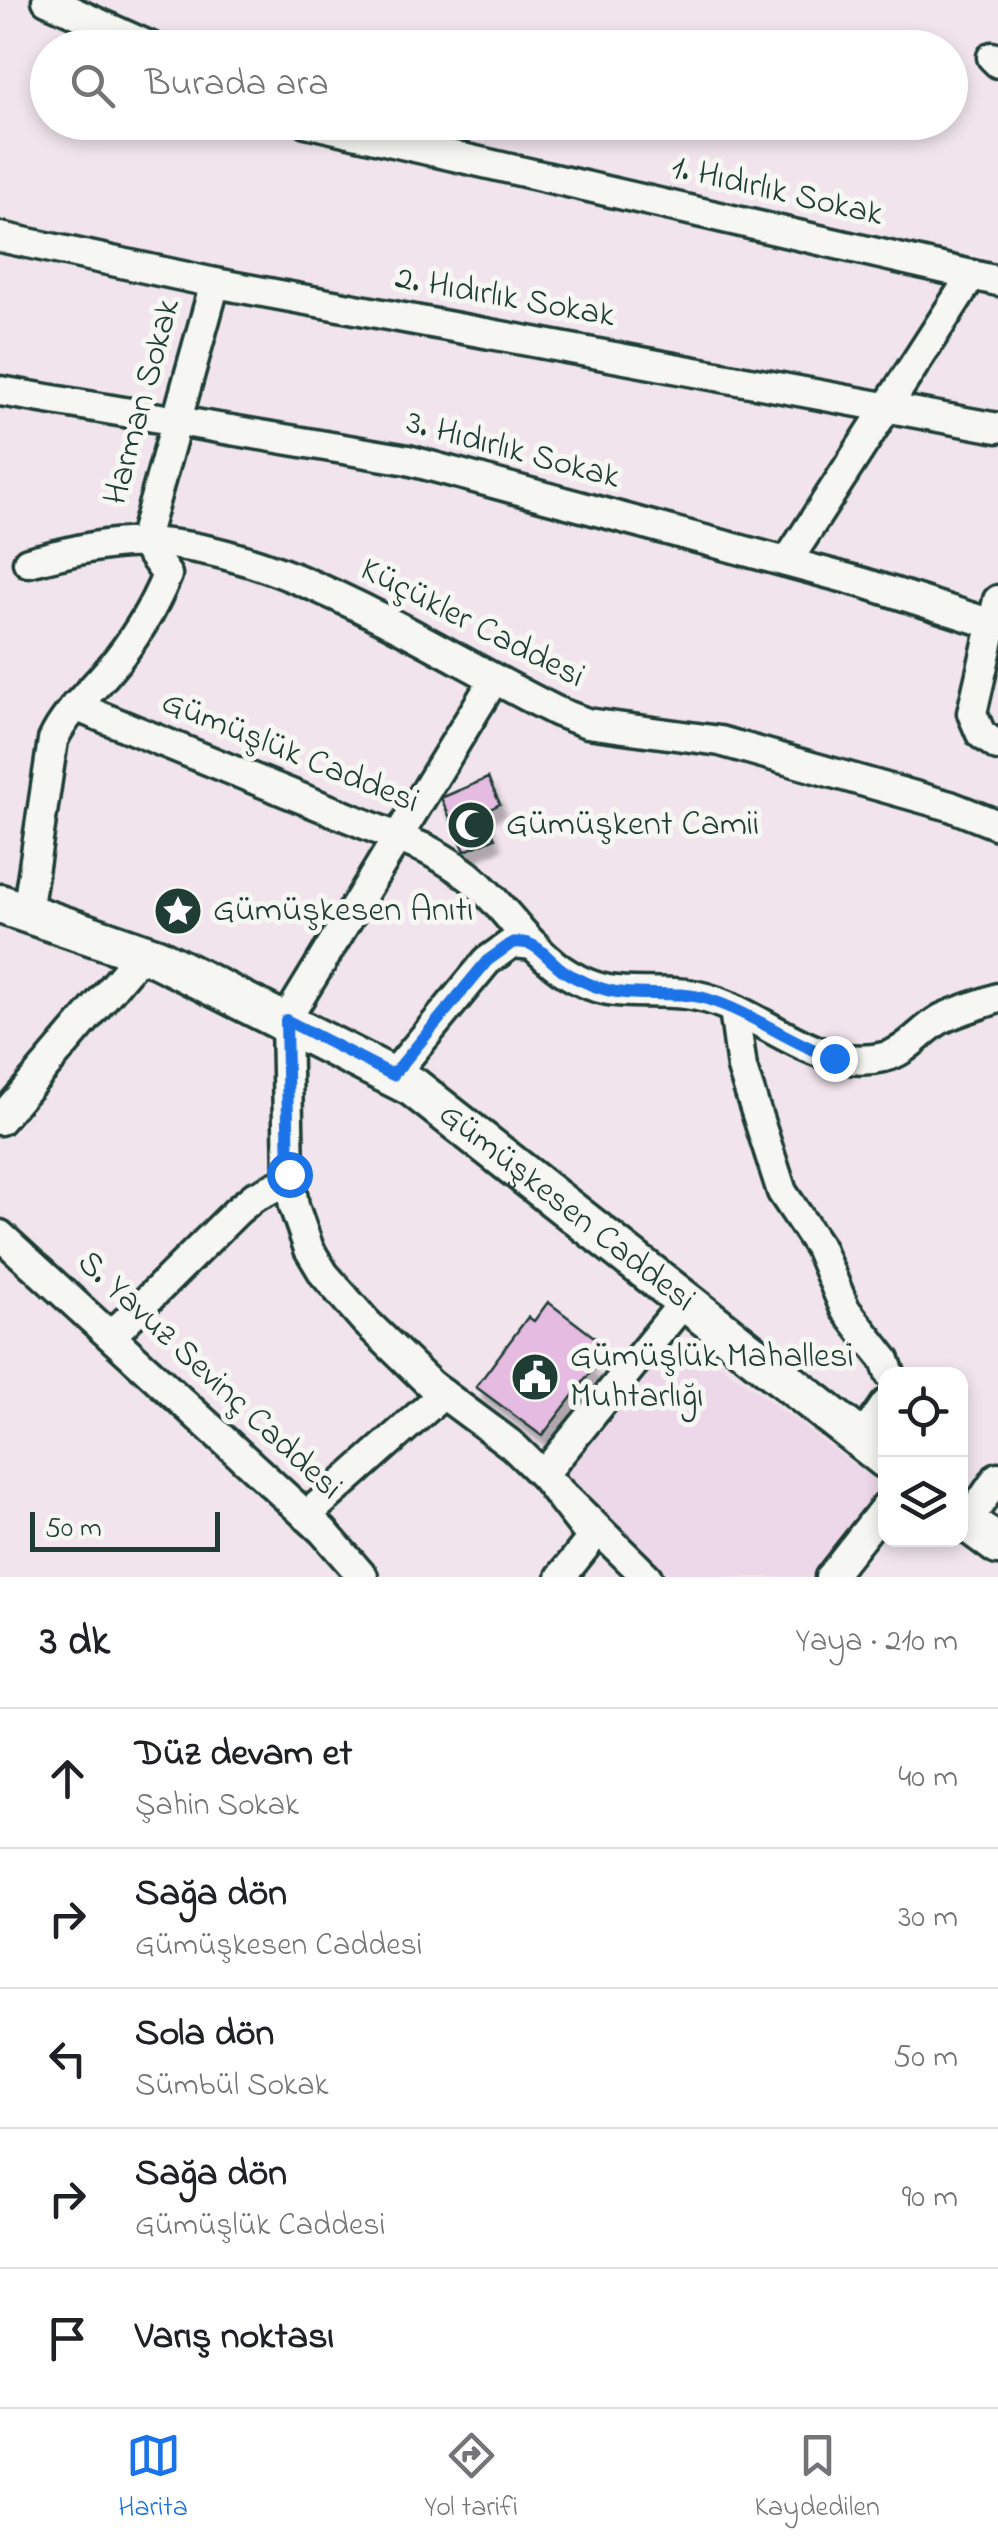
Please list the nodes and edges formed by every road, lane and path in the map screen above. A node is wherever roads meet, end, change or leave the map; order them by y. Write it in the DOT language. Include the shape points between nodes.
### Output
graph roads {
  1 [pos="47,0"];
  2 [pos="113,30"];
  3 [pos="384,140"];
  4 [pos="0,237"];
  5 [pos="985,278"];
  6 [pos="215,283"];
  7 [pos="0,391"];
  8 [pos="888,407"];
  9 [pos="177,421"];
  10 [pos="998,428"];
  11 [pos="143,542"];
  12 [pos="28,562"];
  13 [pos="788,562"];
  14 [pos="996,617"];
  15 [pos="493,681"];
  16 [pos="75,706"];
  17 [pos="998,746"];
  18 [pos="998,825"];
  19 [pos="398,836"];
  20 [pos="13,909"];
  21 [pos="534,945"];
  22 [pos="143,952"];
  23 [pos="998,998"];
  24 [pos="734,1009"];
  25 [pos="286,1020"];
  26 [pos="393,1075"];
  27 [pos="0,1120"];
  28 [pos="290,1180"];
  29 [pos="0,1234"];
  30 [pos="684,1302"];
  31 [pos="111,1336"];
  32 [pos="888,1367"];
  33 [pos="443,1394"];
  34 [pos="873,1450"];
  35 [pos="543,1474"];
  36 [pos="998,1477"];
  37 [pos="968,1515"];
  38 [pos="306,1516"];
  39 [pos="878,1516"];
  40 [pos="968,1523"];
  41 [pos="998,1545"];
  42 [pos="355,1574"];
  43 [pos="561,1577"];
  44 [pos="646,1577"];
  45 [pos="830,1577"];
  1 -- 2 [label="street"];
  3 -- 5 [label="street, 1. Hıdırlık Sokak"];
  4 -- 6 [label="street, 2. Hıdırlık Sokak"];
  5 -- 8 [label="street"];
  6 -- 8 [label="street, 2. Hıdırlık Sokak"];
  6 -- 9 [label="street, Harman Sokak"];
  7 -- 9 [label="street, 3. Hıdırlık Sokak"];
  8 -- 10 [label="street, 2. Hıdırlık Sokak"];
  8 -- 13 [label="street"];
  9 -- 11 [label="street, Harman Sokak"];
  9 -- 13 [label="street, 3. Hıdırlık Sokak" via="408,460"];
  11 -- 12 [label="street, Küçükler Caddesi"];
  11 -- 15 [label="street, Küçükler Caddesi" via="213,550 289,576"];
  11 -- 16 [label="street, Harman Sokak" via="167,575 111,668"];
  13 -- 14 [label="street, 3. Hıdırlık Sokak"];
  14 -- 17 [label="street" via="972,713 981,734"];
  15 -- 18 [label="street, Küçükler Caddesi" via="587,722 720,741"];
  15 -- 19 [label="street"];
  16 -- 19 [label="street, Gümüşlük Caddesi"];
  16 -- 20 [label="street, Harman Sokak" via="60,724"];
  19 -- 21 [label="street, Gümüşlük Caddesi" via="455,864"];
  19 -- 25 [label="street"];
  20 -- 22 [label="street, Gümüşkesen Caddesi"];
  21 -- 24 [label="street, Gümüşlük Caddesi" via="566,973 600,989 686,994"];
  21 -- 26 [label="street" via="512,943 487,961"];
  22 -- 25 [label="street, Gümüşkesen Caddesi"];
  22 -- 27 [label="street"];
  23 -- 24 [label="street, Gümüşlük Caddesi" via="941,1019 900,1050 871,1059 820,1054"];
  24 -- 32 [label="street" via="742,1068 782,1192 819,1247 845,1309"];
  25 -- 26 [label="street, Gümüşkesen Caddesi"];
  25 -- 28 [label="street"];
  26 -- 30 [label="street, Gümüşkesen Caddesi"];
  28 -- 31 [label="street" via="237,1211"];
  28 -- 33 [label="street" via="309,1249 324,1274"];
  29 -- 31 [label="street, S. Yavuz Sevinç Caddesi"];
  30 -- 34 [label="street, Gümüşkesen Caddesi"];
  30 -- 35 [label="street"];
  31 -- 38 [label="street, S. Yavuz Sevinç Caddesi"];
  33 -- 35 [label="street"];
  33 -- 38 [label="street"];
  35 -- 43 [label="street" via="592,1538"];
  35 -- 44 [label="street"];
  36 -- 37 [label="street"];
  38 -- 42 [label="street, S. Yavuz Sevinç Caddesi"];
  39 -- 45 [label="street"];
  40 -- 41 [label="street"];
}
